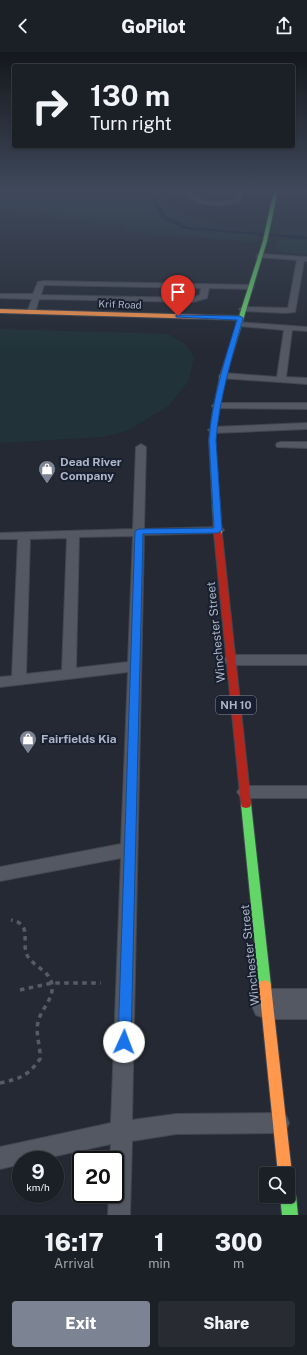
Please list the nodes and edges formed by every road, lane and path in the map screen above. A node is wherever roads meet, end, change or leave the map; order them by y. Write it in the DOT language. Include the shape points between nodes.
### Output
graph roads {
  1 [pos="264,244"];
  2 [pos="260,256"];
  3 [pos="304,259"];
  4 [pos="108,284"];
  5 [pos="205,286"];
  6 [pos="250,287"];
  7 [pos="0,296"];
  8 [pos="37,296"];
  9 [pos="104,298"];
  10 [pos="0,311"];
  11 [pos="31,312"];
  12 [pos="100,314"];
  13 [pos="240,317"];
  14 [pos="288,327"];
  15 [pos="307,328"];
  16 [pos="224,376"];
  17 [pos="281,379"];
  18 [pos="307,381"];
  19 [pos="217,406"];
  20 [pos="307,406"];
  21 [pos="307,426"];
  22 [pos="213,430"];
  23 [pos="281,445"];
  24 [pos="307,445"];
  25 [pos="141,447"];
  26 [pos="218,530"];
  27 [pos="139,531"];
  28 [pos="73,534"];
  29 [pos="24,535"];
  30 [pos="0,536"];
  31 [pos="231,660"];
  32 [pos="307,660"];
  33 [pos="135,666"];
  34 [pos="69,674"];
  35 [pos="20,680"];
  36 [pos="0,682"];
  37 [pos="245,792"];
  38 [pos="307,792"];
  39 [pos="130,849"];
  40 [pos="0,874"];
  41 [pos="11,920"];
  42 [pos="126,982"];
  43 [pos="52,984"];
  44 [pos="20,990"];
  45 [pos="267,1004"];
  46 [pos="307,1004"];
  47 [pos="0,1083"];
  48 [pos="280,1123"];
  49 [pos="122,1131"];
  50 [pos="0,1158"];
  51 [pos="285,1167"];
  52 [pos="119,1215"];
  1 -- 2 [label="main road, Winchester Street / NH 10"];
  2 -- 3 [label="lane"];
  2 -- 6 [label="main road, Winchester Street / NH 10"];
  3 -- 13 [label="lane" via="292,310"];
  4 -- 5 [label="lane"];
  4 -- 8 [label="lane" via="44,283 41,284"];
  4 -- 9 [label="lane"];
  5 -- 6 [label="lane"];
  5 -- 9 [label="lane" via="204,296 198,299"];
  6 -- 13 [label="main road, Winchester Street / NH 10"];
  7 -- 8 [label="lane"];
  8 -- 9 [label="lane"];
  8 -- 11 [label="lane"];
  9 -- 12 [label="lane"];
  10 -- 11 [label="main road, Krif Road"];
  11 -- 12 [label="main road, Krif Road"];
  12 -- 13 [label="main road, Krif Road"];
  13 -- 14 [label="lane"];
  13 -- 16 [label="main road, Winchester Street / NH 10"];
  14 -- 15 [label="lane"];
  14 -- 17 [label="lane"];
  16 -- 17 [label="lane"];
  16 -- 19 [label="main road, Winchester Street / NH 10"];
  17 -- 18 [label="lane"];
  19 -- 20 [label="lane"];
  19 -- 22 [label="main road, Winchester Street / NH 10"];
  21 -- 22 [label="lane"];
  22 -- 26 [label="main road, Winchester Street / NH 10"];
  23 -- 24 [label="lane"];
  25 -- 27 [label="lane"];
  26 -- 27 [label="lane"];
  26 -- 31 [label="main road, Winchester Street / NH 10"];
  27 -- 28 [label="lane"];
  27 -- 33 [label="lane"];
  28 -- 29 [label="lane"];
  28 -- 34 [label="lane"];
  29 -- 30 [label="lane"];
  29 -- 35 [label="lane"];
  31 -- 32 [label="lane"];
  31 -- 37 [label="main road, Winchester Street / NH 10"];
  33 -- 34 [label="lane"];
  33 -- 39 [label="lane"];
  34 -- 35 [label="lane"];
  35 -- 36 [label="lane"];
  37 -- 38 [label="lane"];
  37 -- 45 [label="main road, Winchester Street / NH 10"];
  39 -- 40 [label="lane"];
  39 -- 42 [label="lane"];
  41 -- 43 [label="path" via="18,921 23,926 30,959 48,975"];
  42 -- 43 [label="path"];
  42 -- 49 [label="lane"];
  43 -- 44 [label="path"];
  43 -- 47 [label="path" via="52,990 38,1022 40,1059 22,1078"];
  45 -- 46 [label="street"];
  45 -- 48 [label="main road, Winchester Street / NH 10"];
  48 -- 49 [label="lane" via="176,1124"];
  48 -- 51 [label="main road, Winchester Street / NH 10"];
  49 -- 50 [label="lane"];
  49 -- 52 [label="lane"];
}
